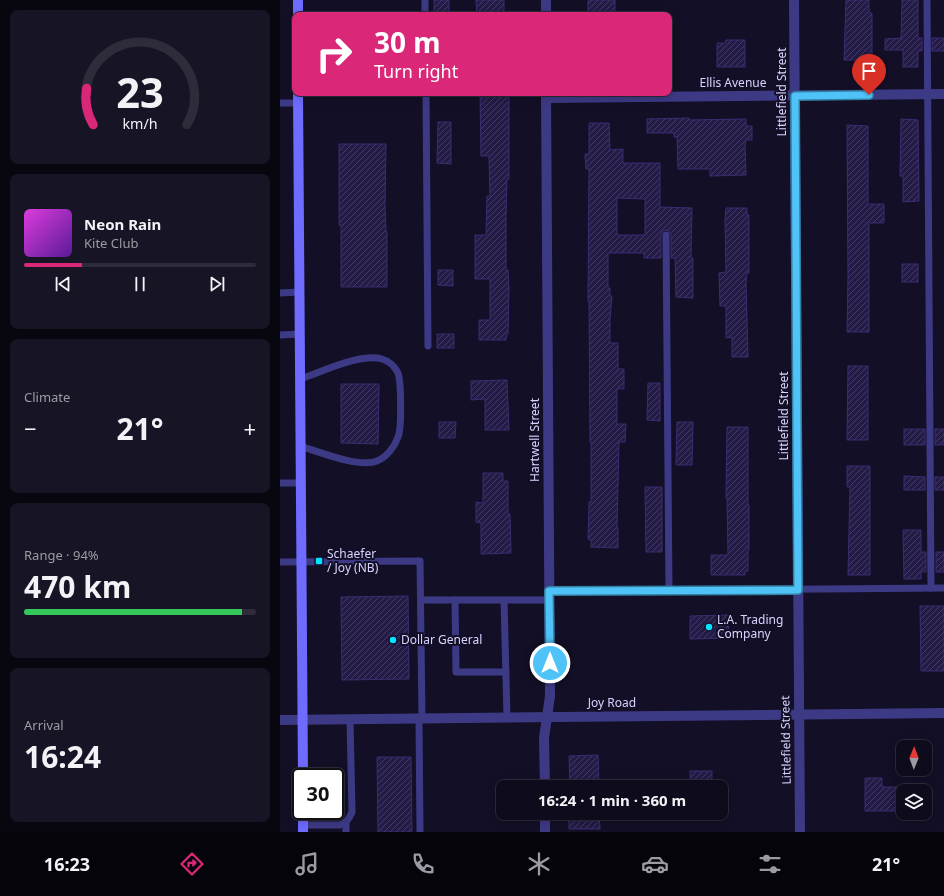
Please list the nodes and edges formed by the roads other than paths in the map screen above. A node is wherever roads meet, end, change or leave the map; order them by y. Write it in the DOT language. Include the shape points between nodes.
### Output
graph roads {
  1 [pos="298,0"];
  2 [pos="425,0"];
  3 [pos="546,0"];
  4 [pos="794,0"];
  5 [pos="927,0"];
  6 [pos="298,12"];
  7 [pos="425,12"];
  8 [pos="546,12"];
  9 [pos="928,94"];
  10 [pos="944,94"];
  11 [pos="426,96"];
  12 [pos="546,96"];
  13 [pos="672,96"];
  14 [pos="795,96"];
  15 [pos="298,98"];
  16 [pos="280,103"];
  17 [pos="666,235"];
  18 [pos="280,292"];
  19 [pos="300,292"];
  20 [pos="300,334"];
  21 [pos="280,335"];
  22 [pos="428,346"];
  23 [pos="300,379"];
  24 [pos="300,446"];
  25 [pos="280,483"];
  26 [pos="300,483"];
  27 [pos="280,562"];
  28 [pos="301,562"];
  29 [pos="931,588"];
  30 [pos="944,588"];
  31 [pos="798,590"];
  32 [pos="670,591"];
  33 [pos="549,596"];
  34 [pos="421,600"];
  35 [pos="456,600"];
  36 [pos="504,600"];
  37 [pos="506,672"];
  38 [pos="944,713"];
  39 [pos="798,715"];
  40 [pos="546,716"];
  41 [pos="507,717"];
  42 [pos="420,718"];
  43 [pos="302,719"];
  44 [pos="350,719"];
  45 [pos="280,720"];
  46 [pos="303,768"];
  47 [pos="545,780"];
  48 [pos="545,820"];
  49 [pos="346,823"];
  50 [pos="303,829"];
  51 [pos="346,832"];
  52 [pos="420,832"];
  53 [pos="545,832"];
  54 [pos="800,832"];
  1 -- 6 [label="main road"];
  2 -- 7 [label="lane"];
  3 -- 8 [label="street"];
  4 -- 14 [label="street, Littlefield Street"];
  5 -- 9 [label="lane"];
  9 -- 10 [label="street, Ellis Avenue"];
  9 -- 14 [label="street, Ellis Avenue"];
  9 -- 29 [label="lane"];
  11 -- 22 [label="lane"];
  12 -- 33 [label="street, Hartwell Street"];
  13 -- 14 [label="street, Ellis Avenue"];
  14 -- 31 [label="street, Littlefield Street"];
  15 -- 16 [label="lane"];
  15 -- 19 [label="main road"];
  17 -- 32 [label="lane"];
  18 -- 19 [label="lane"];
  19 -- 20 [label="main road"];
  20 -- 21 [label="lane"];
  20 -- 23 [label="main road"];
  23 -- 24 [label="main road"];
  23 -- 24 [label="lane" via="364,358 383,359 393,366 398,374 400,391 399,435 392,449 377,461 360,464"];
  24 -- 26 [label="main road"];
  25 -- 26 [label="lane"];
  26 -- 28 [label="main road"];
  27 -- 28 [label="lane"];
  28 -- 34 [label="lane" via="420,561"];
  28 -- 43 [label="main road"];
  29 -- 30 [label="lane"];
  29 -- 31 [label="lane"];
  31 -- 32 [label="lane"];
  31 -- 39 [label="street, Littlefield Street"];
  32 -- 33 [label="lane"];
  33 -- 36 [label="lane"];
  33 -- 40 [label="street, Hartwell Street" via="550,696"];
  34 -- 35 [label="lane"];
  34 -- 42 [label="lane"];
  35 -- 36 [label="lane"];
  35 -- 37 [label="lane" via="456,672"];
  36 -- 37 [label="lane"];
  37 -- 41 [label="lane"];
  38 -- 39 [label="street, Joy Road"];
  39 -- 40 [label="street, Joy Road"];
  39 -- 54 [label="street, Littlefield Street"];
  40 -- 41 [label="street, Joy Road"];
  40 -- 47 [label="street, Hartwell Street"];
  41 -- 42 [label="street, Joy Road"];
  42 -- 44 [label="street, Joy Road"];
  42 -- 52 [label="lane"];
  43 -- 44 [label="street, Joy Road"];
  43 -- 45 [label="street, Joy Road"];
  43 -- 46 [label="main road"];
  44 -- 49 [label="lane" via="352,812"];
  48 -- 53 [label="street"];
  49 -- 50 [label="lane"];
  49 -- 51 [label="lane"];
}
